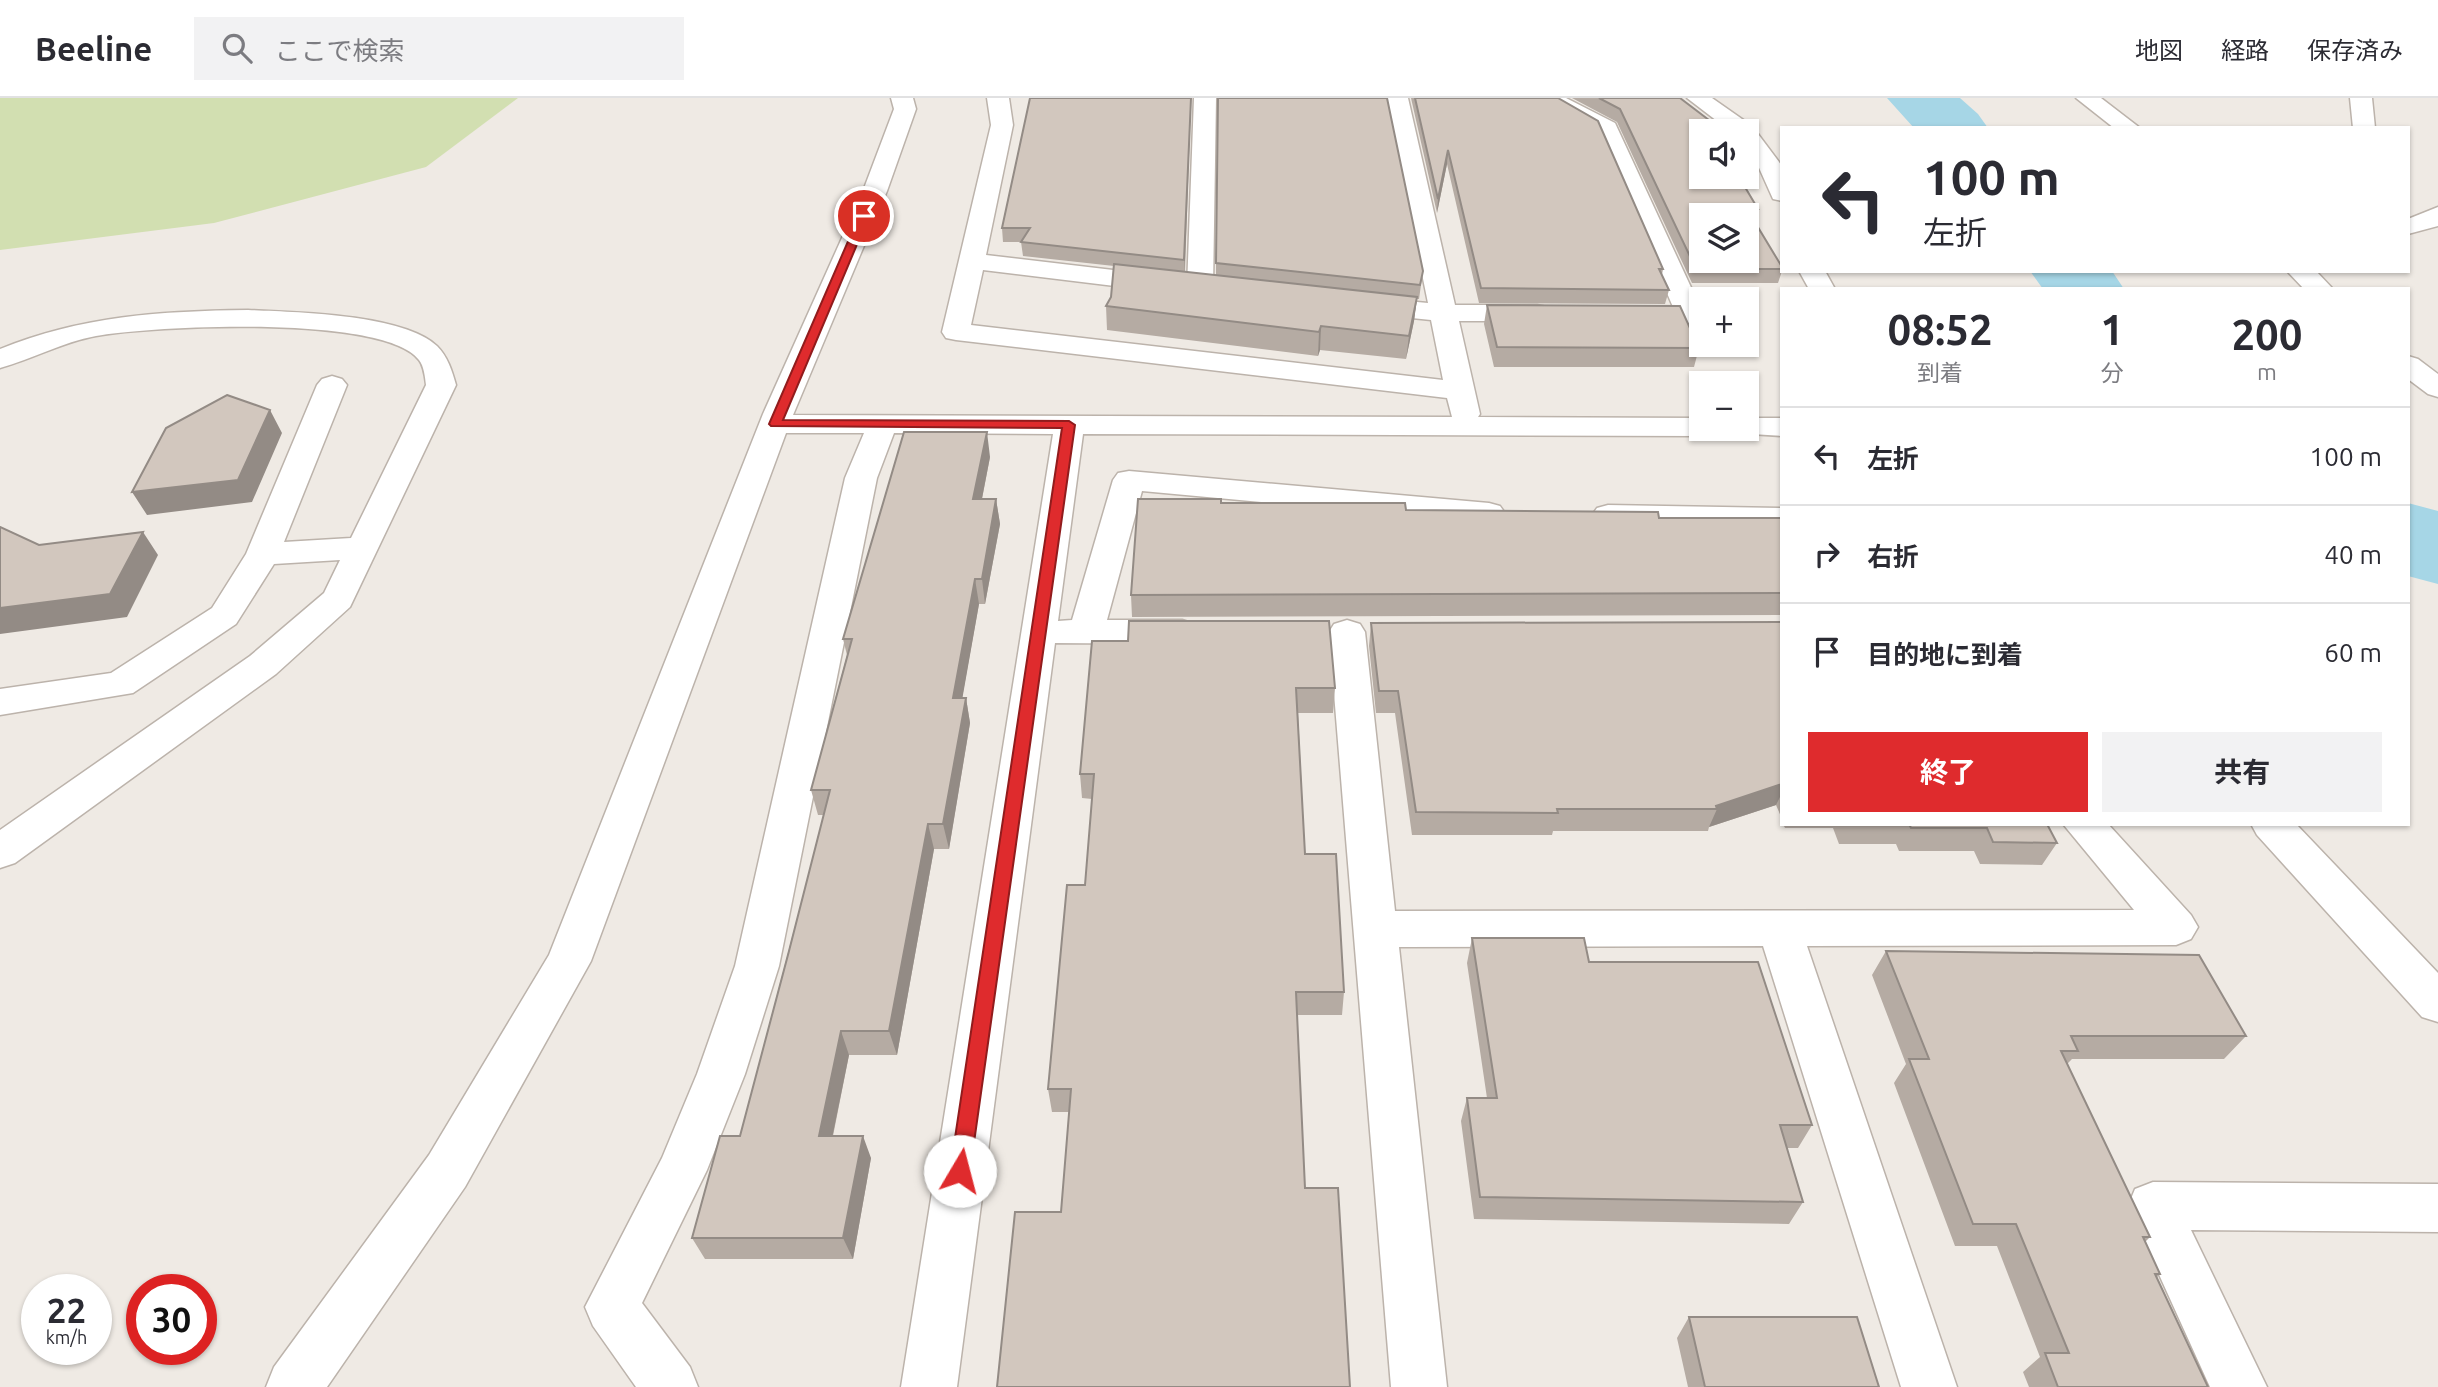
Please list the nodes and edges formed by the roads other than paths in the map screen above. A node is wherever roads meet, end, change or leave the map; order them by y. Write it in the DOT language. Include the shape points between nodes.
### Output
graph roads {
  1 [pos="902,98"];
  2 [pos="998,98"];
  3 [pos="1205,98"];
  4 [pos="1397,98"];
  5 [pos="1550,98"];
  6 [pos="1698,98"];
  7 [pos="2087,98"];
  8 [pos="2361,98"];
  9 [pos="1726,119"];
  10 [pos="2126,126"];
  11 [pos="2364,126"];
  12 [pos="1759,150"];
  13 [pos="1780,189"];
  14 [pos="2438,214"];
  15 [pos="2410,226"];
  16 [pos="972,261"];
  17 [pos="2302,273"];
  18 [pos="2318,287"];
  19 [pos="1200,288"];
  20 [pos="1227,291"];
  21 [pos="1335,302"];
  22 [pos="1443,313"];
  23 [pos="1566,314"];
  24 [pos="1607,314"];
  25 [pos="2410,355"];
  26 [pos="0,359"];
  27 [pos="2438,361"];
  28 [pos="2410,367"];
  29 [pos="332,385"];
  30 [pos="2438,388"];
  31 [pos="1460,391"];
  32 [pos="775,424"];
  33 [pos="883,424"];
  34 [pos="1069,425"];
  35 [pos="1468,426"];
  36 [pos="1689,427"];
  37 [pos="1759,427"];
  38 [pos="1780,427"];
  39 [pos="1525,514"];
  40 [pos="1579,515"];
  41 [pos="1780,518"];
  42 [pos="363,548"];
  43 [pos="263,554"];
  44 [pos="1037,632"];
  45 [pos="1086,632"];
  46 [pos="1210,632"];
  47 [pos="1347,632"];
  48 [pos="0,702"];
  49 [pos="2085,826"];
  50 [pos="2273,826"];
  51 [pos="0,852"];
  52 [pos="1779,928"];
  53 [pos="1374,929"];
  54 [pos="2438,1003"];
  55 [pos="2438,1208"];
  56 [pos="295,1387"];
  57 [pos="670,1387"];
  58 [pos="929,1387"];
  59 [pos="1419,1387"];
  60 [pos="1929,1387"];
  61 [pos="2239,1387"];
  1 -- 32 [label="street" via="905,110 875,191"];
  2 -- 16 [label="street" via="1002,125"];
  3 -- 19 [label="street"];
  4 -- 22 [label="street"];
  5 -- 24 [label="street" via="1607,128 1690,315"];
  6 -- 9 [label="street"];
  7 -- 10 [label="street"];
  8 -- 11 [label="street"];
  12 -- 13 [label="street"];
  14 -- 15 [label="street"];
  16 -- 19 [label="street"];
  16 -- 31 [label="street" via="956,332"];
  17 -- 18 [label="street"];
  19 -- 20 [label="street"];
  21 -- 22 [label="street"];
  22 -- 23 [label="street"];
  22 -- 31 [label="street"];
  25 -- 27 [label="street"];
  26 -- 42 [label="street" via="65,334 199,320 349,324 380,330 423,348 435,359 441,385"];
  28 -- 30 [label="street"];
  29 -- 43 [label="street"];
  31 -- 35 [label="street"];
  32 -- 33 [label="street"];
  32 -- 56 [label="street" via="569,961 447,1171"];
  33 -- 34 [label="street"];
  33 -- 57 [label="street" via="861,478 757,966 682,1170 612,1307"];
  34 -- 35 [label="street"];
  34 -- 44 [label="street"];
  35 -- 36 [label="street"];
  37 -- 38 [label="street"];
  39 -- 45 [label="street" via="1458,513 1129,480"];
  40 -- 41 [label="street"];
  42 -- 43 [label="street"];
  42 -- 51 [label="street" via="338,599 263,665"];
  43 -- 48 [label="street" via="223,617 120,684"];
  44 -- 45 [label="street"];
  44 -- 58 [label="street"];
  45 -- 46 [label="street"];
  47 -- 53 [label="street"];
  49 -- 52 [label="street" via="2176,927"];
  50 -- 54 [label="street"];
  52 -- 53 [label="street"];
  52 -- 60 [label="street"];
  53 -- 59 [label="street"];
  55 -- 61 [label="street" via="2153,1206"];
}
